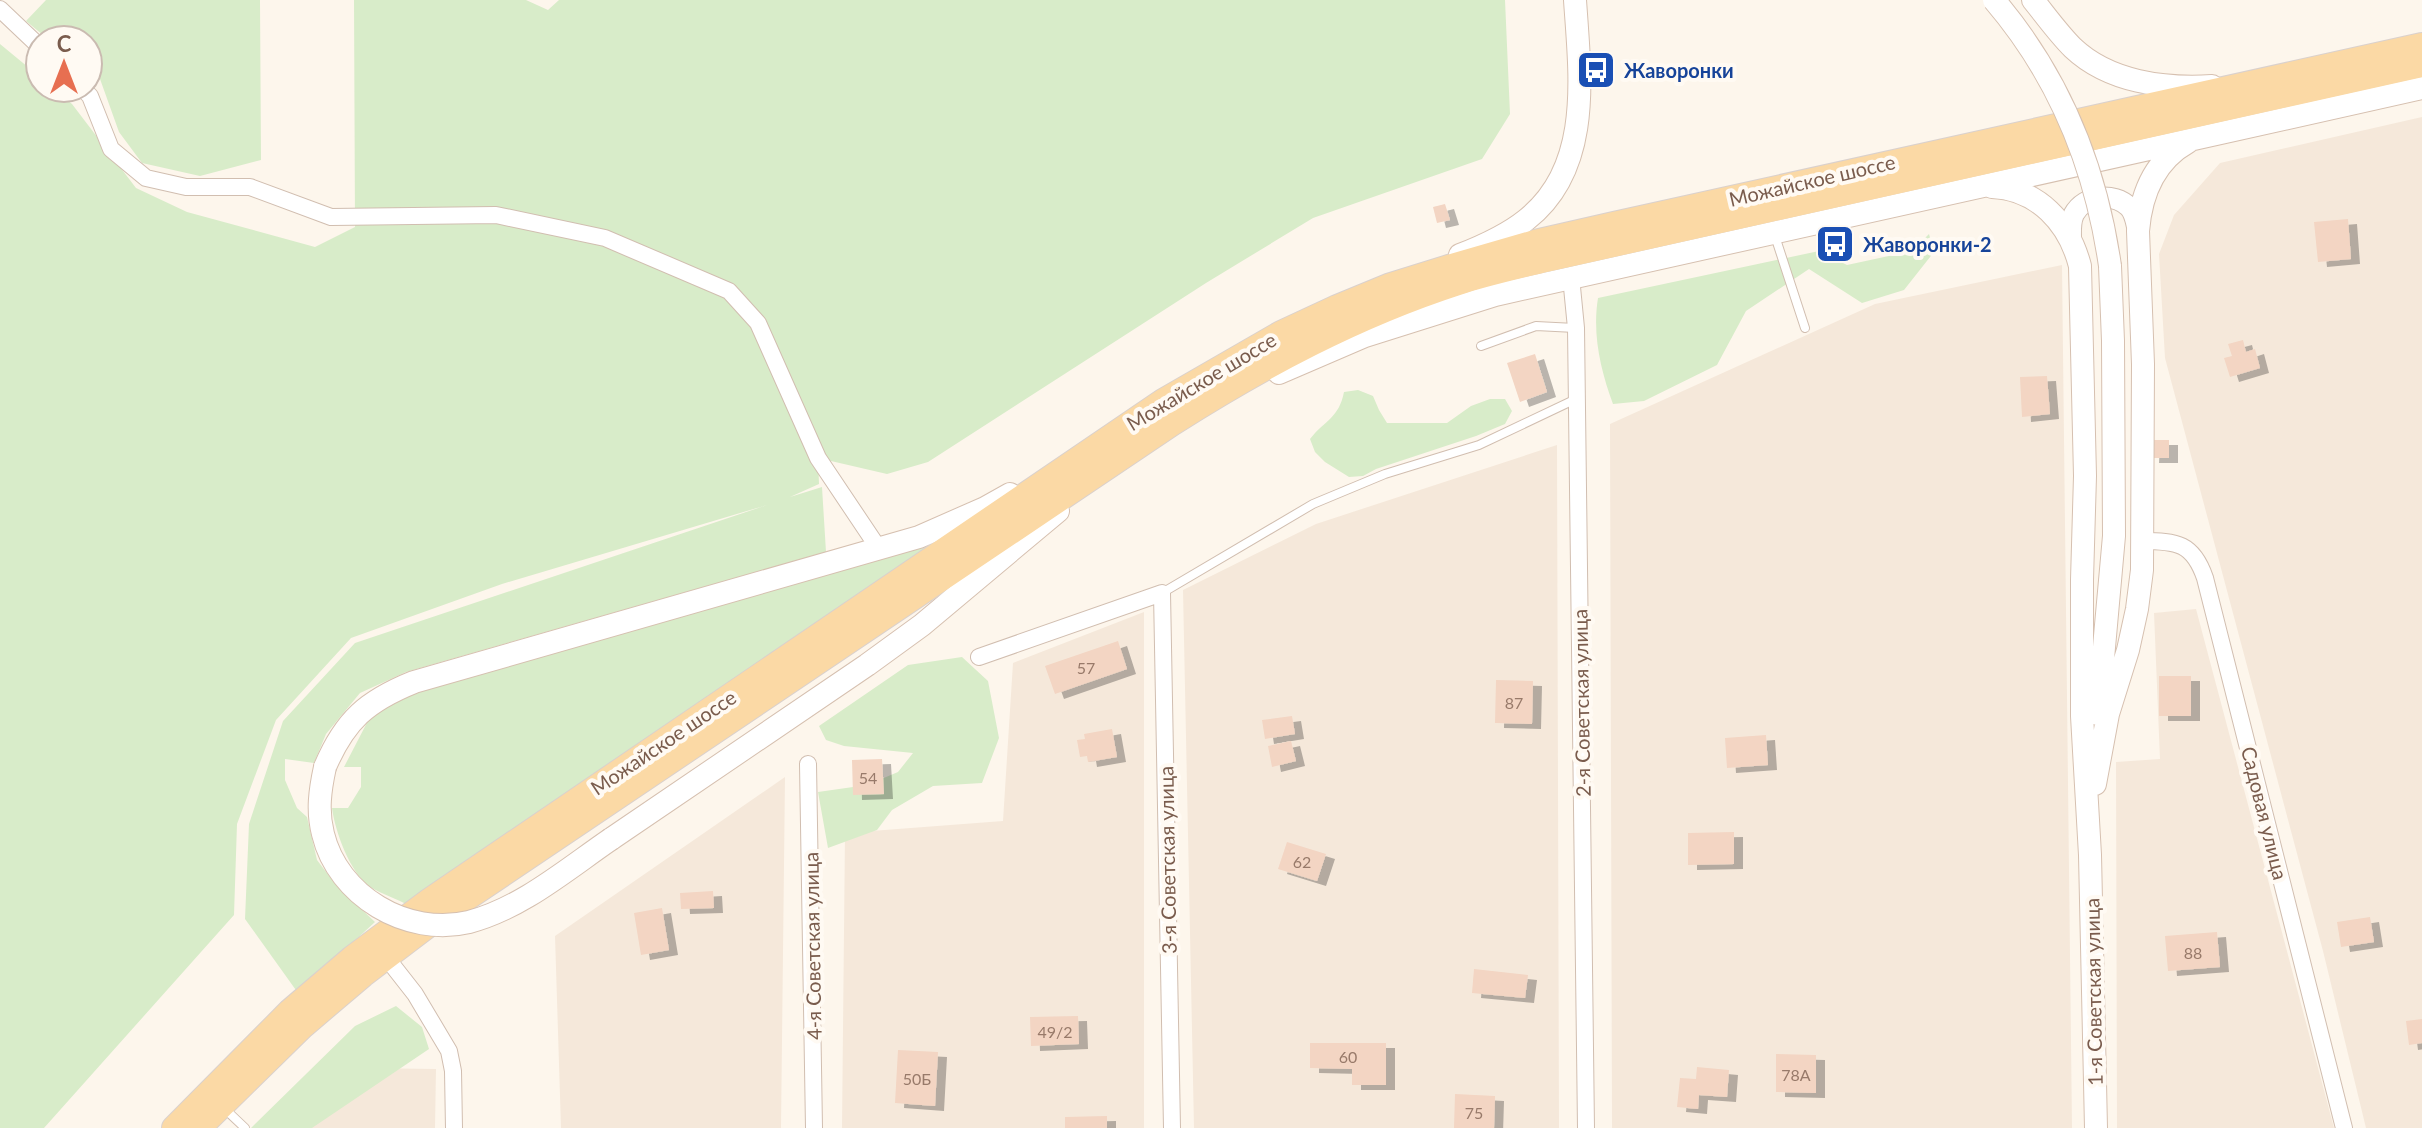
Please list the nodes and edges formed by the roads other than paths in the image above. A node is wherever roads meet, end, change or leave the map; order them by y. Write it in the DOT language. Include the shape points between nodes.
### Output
graph roads {
  1 [pos="1575,0"];
  2 [pos="1994,0"];
  3 [pos="2033,0"];
  4 [pos="0,9"];
  5 [pos="24,32"];
  6 [pos="2422,45"];
  7 [pos="2422,65"];
  8 [pos="2246,83"];
  9 [pos="2422,88"];
  10 [pos="93,104"];
  11 [pos="2197,137"];
  12 [pos="1979,186"];
  13 [pos="2138,231"];
  14 [pos="1774,232"];
  15 [pos="2071,239"];
  16 [pos="1571,277"];
  17 [pos="1388,286"];
  18 [pos="1576,328"];
  19 [pos="1805,328"];
  20 [pos="1481,346"];
  21 [pos="1577,398"];
  22 [pos="1173,423"];
  23 [pos="1112,449"];
  24 [pos="2142,541"];
  25 [pos="879,549"];
  26 [pos="1162,593"];
  27 [pos="979,657"];
  28 [pos="808,764"];
  29 [pos="2093,801"];
  30 [pos="2090,855"];
  31 [pos="386,957"];
  32 [pos="222,1106"];
  33 [pos="174,1128"];
  34 [pos="199,1128"];
  35 [pos="245,1128"];
  36 [pos="454,1128"];
  37 [pos="814,1128"];
  38 [pos="1172,1128"];
  39 [pos="1586,1128"];
  40 [pos="2096,1128"];
  41 [pos="2344,1128"];
  1 -- 17 [label="main road" via="1579,116 1562,175 1544,202 1511,231"];
  2 -- 29 [label="main road, bridge" via="2031,49 2063,105 2098,200 2110,266 2114,536"];
  3 -- 8 [label="main road" via="2074,49 2114,74 2174,85"];
  4 -- 5 [label="street"];
  6 -- 8 [label="main road, Можайское шоссе"];
  7 -- 22 [label="main road, Можайское шоссе" via="1458,283 1299,348"];
  8 -- 17 [label="main road, Можайское шоссе" via="1561,236"];
  9 -- 11 [label="main road"];
  10 -- 25 [label="street" via="111,149 146,178 186,187 250,187 331,217 496,215 605,238 729,291 758,323 818,458"];
  11 -- 12 [label="main road"];
  11 -- 13 [label="main road" via="2177,148 2150,180"];
  12 -- 14 [label="main road"];
  12 -- 15 [label="main road" via="2003,187 2032,198 2048,209"];
  13 -- 15 [label="street" via="2130,208 2118,200 2098,198 2074,214"];
  13 -- 24 [label="main road"];
  14 -- 16 [label="main road"];
  14 -- 19 [label="lane"];
  15 -- 30 [label="main road" via="2080,266 2085,373 2082,716"];
  16 -- 18 [label="street, 2-я Советская улица"];
  16 -- 22 [label="main road" via="1365,336"];
  17 -- 23 [label="main road, Можайское шоссе" via="1268,340 1163,401"];
  18 -- 20 [label="lane" via="1536,326"];
  18 -- 21 [label="street, 2-я Советская улица"];
  21 -- 26 [label="lane" via="1479,445 1385,474 1313,504"];
  21 -- 39 [label="street, 2-я Советская улица"];
  22 -- 23 [label="main road, Можайское шоссе"];
  23 -- 25 [label="main road" via="919,537"];
  23 -- 25 [label="main road, bridge" via="922,625 498,912 440,925 390,914 350,884 334,861 319,812 325,767 345,727 378,699 414,682"];
  23 -- 31 [label="main road, Можайское шоссе"];
  23 -- 33 [label="main road, Можайское шоссе" via="430,900 290,1011"];
  24 -- 29 [label="main road" via="2137,609 2100,746"];
  24 -- 41 [label="street, Садовая улица" via="2178,543 2199,561 2205,578"];
  26 -- 27 [label="street"];
  26 -- 38 [label="street, 3-я Советская улица"];
  28 -- 37 [label="street, 4-я Советская улица"];
  29 -- 30 [label="main road"];
  30 -- 40 [label="main road, 1-я Советская улица"];
  31 -- 32 [label="main road, Можайское шоссе" via="303,1026"];
  31 -- 36 [label="street" via="449,1051"];
  32 -- 34 [label="main road, Можайское шоссе"];
  32 -- 35 [label="lane"];
}
